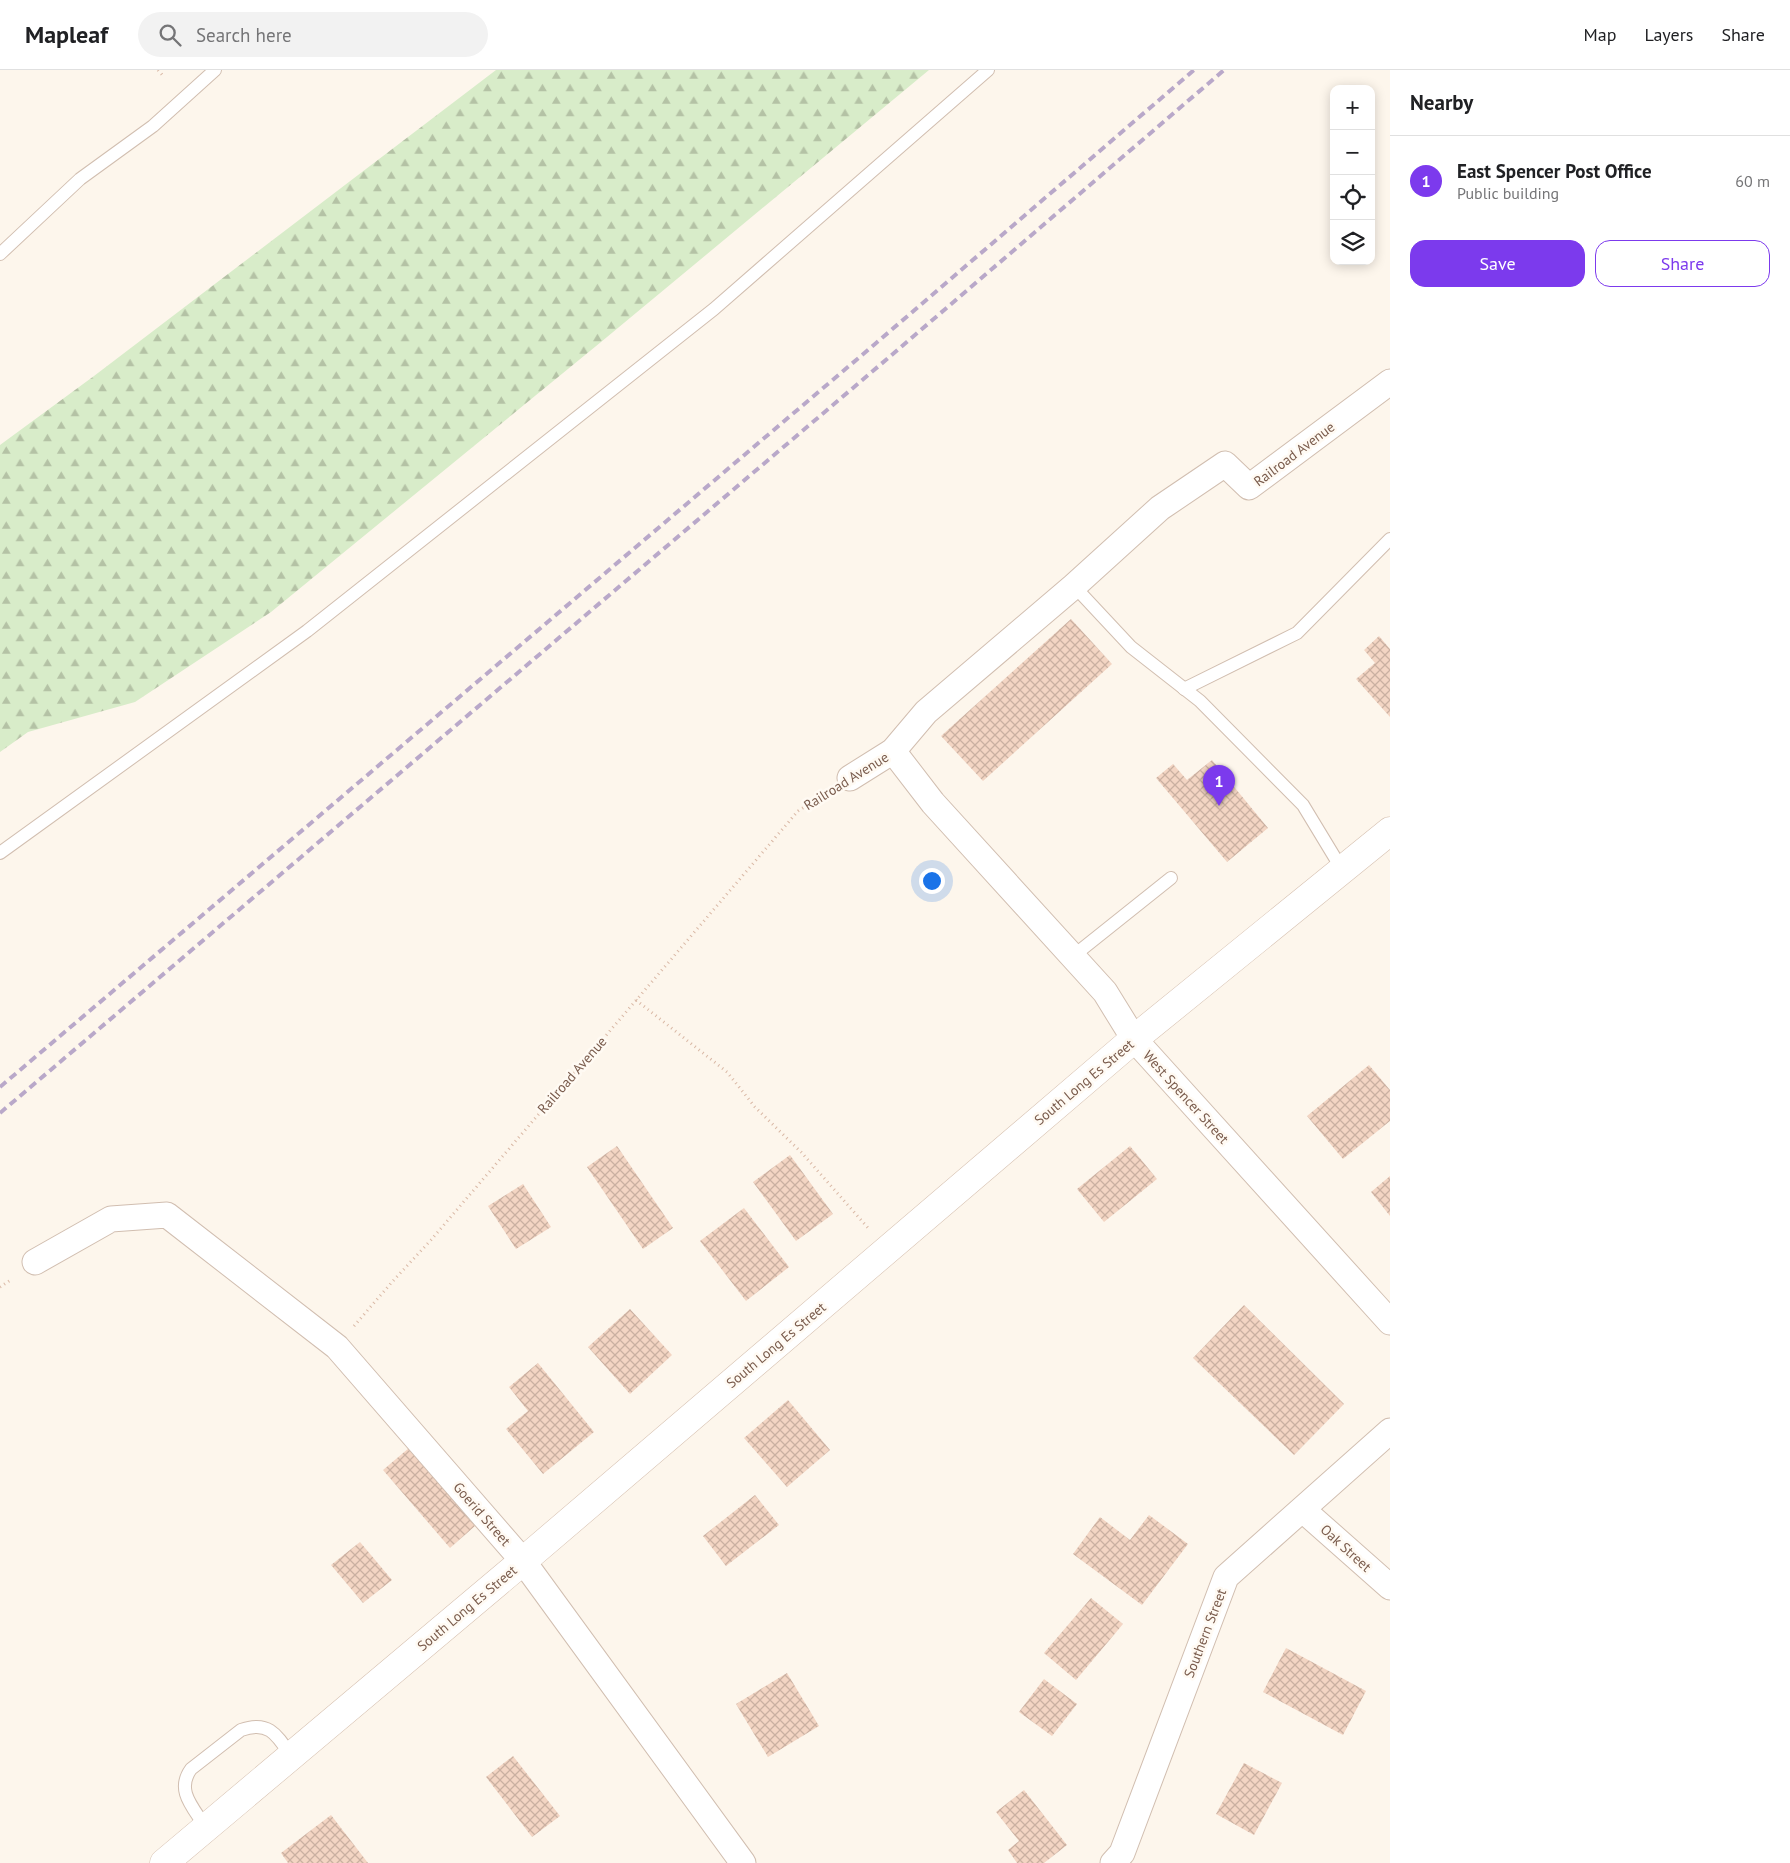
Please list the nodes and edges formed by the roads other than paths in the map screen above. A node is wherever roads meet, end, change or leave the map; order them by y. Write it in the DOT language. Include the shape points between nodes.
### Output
graph roads {
  1 [pos="216,70"];
  2 [pos="988,70"];
  3 [pos="0,254"];
  4 [pos="1390,382"];
  5 [pos="1390,538"];
  6 [pos="1074,586"];
  7 [pos="1184,689"];
  8 [pos="893,751"];
  9 [pos="850,778"];
  10 [pos="1390,831"];
  11 [pos="0,853"];
  12 [pos="1343,871"];
  13 [pos="1171,878"];
  14 [pos="1072,957"];
  15 [pos="1134,1040"];
  16 [pos="35,1262"];
  17 [pos="1390,1322"];
  18 [pos="1390,1431"];
  19 [pos="1303,1510"];
  20 [pos="523,1561"];
  21 [pos="1390,1587"];
  22 [pos="291,1756"];
  23 [pos="206,1828"];
  24 [pos="164,1863"];
  25 [pos="743,1863"];
  26 [pos="1113,1863"];
  1 -- 3 [label="lane" via="153,126 80,179"];
  2 -- 11 [label="lane" via="699,322 307,631"];
  4 -- 6 [label="street, Railroad Avenue" via="1249,487 1225,464 1160,508"];
  5 -- 7 [label="lane" via="1297,633"];
  6 -- 7 [label="lane" via="1131,647"];
  6 -- 8 [label="street, Railroad Avenue" via="926,712"];
  7 -- 12 [label="lane" via="1200,701 1303,805"];
  8 -- 9 [label="street, Railroad Avenue"];
  8 -- 14 [label="street, West Spencer Street" via="933,803"];
  10 -- 12 [label="street, South Long Es Street"];
  12 -- 15 [label="street, South Long Es Street"];
  13 -- 14 [label="lane"];
  14 -- 15 [label="street, West Spencer Street" via="1104,992"];
  15 -- 17 [label="street, West Spencer Street"];
  15 -- 20 [label="street, South Long Es Street"];
  16 -- 20 [label="street, Goerid Street" via="111,1218 167,1215 337,1347"];
  18 -- 19 [label="street, Southern Street"];
  19 -- 21 [label="street, Oak Street"];
  19 -- 26 [label="street, Southern Street" via="1226,1578 1122,1853"];
  20 -- 22 [label="street, South Long Es Street"];
  20 -- 25 [label="street, Goerid Street"];
  22 -- 23 [label="street, South Long Es Street"];
  22 -- 23 [label="lane" via="270,1730 250,1726 191,1769 185,1777 185,1792"];
  23 -- 24 [label="street, South Long Es Street"];
}
